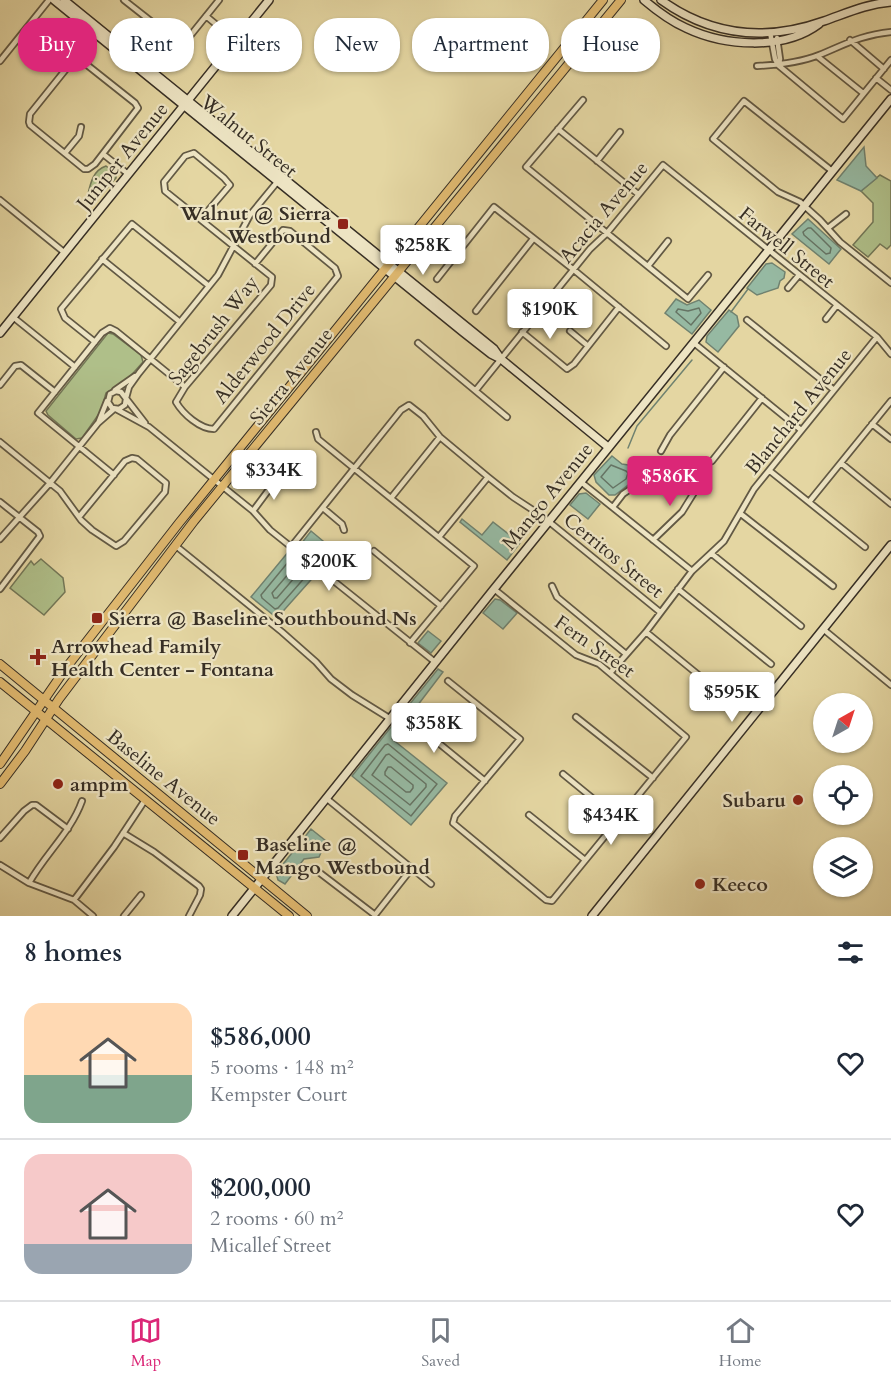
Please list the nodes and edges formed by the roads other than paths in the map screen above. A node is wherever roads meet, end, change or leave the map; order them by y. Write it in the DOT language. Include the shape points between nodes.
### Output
graph roads {
  1 [pos="49,0"];
  2 [pos="54,0"];
  3 [pos="64,0"];
  4 [pos="124,0"];
  5 [pos="219,0"];
  6 [pos="269,0"];
  7 [pos="603,0"];
  8 [pos="621,0"];
  9 [pos="644,0"];
  10 [pos="661,0"];
  11 [pos="132,2"];
  12 [pos="891,2"];
  13 [pos="206,16"];
  14 [pos="76,18"];
  15 [pos="208,18"];
  16 [pos="255,18"];
  17 [pos="891,32"];
  18 [pos="97,35"];
  19 [pos="774,36"];
  20 [pos="850,40"];
  21 [pos="817,56"];
  22 [pos="891,60"];
  23 [pos="0,61"];
  24 [pos="778,65"];
  25 [pos="757,66"];
  26 [pos="884,69"];
  27 [pos="64,72"];
  28 [pos="95,72"];
  29 [pos="212,72"];
  30 [pos="876,78"];
  31 [pos="891,90"];
  32 [pos="863,93"];
  33 [pos="891,99"];
  34 [pos="583,100"];
  35 [pos="187,103"];
  36 [pos="81,127"];
  37 [pos="558,129"];
  38 [pos="620,132"];
  39 [pos="65,153"];
  40 [pos="104,154"];
  41 [pos="597,161"];
  42 [pos="663,165"];
  43 [pos="832,171"];
  44 [pos="128,174"];
  45 [pos="278,182"];
  46 [pos="638,194"];
  47 [pos="0,201"];
  48 [pos="805,207"];
  49 [pos="846,214"];
  50 [pos="201,219"];
  51 [pos="828,228"];
  52 [pos="607,233"];
  53 [pos="532,239"];
  54 [pos="668,241"];
  55 [pos="233,246"];
  56 [pos="768,251"];
  57 [pos="64,253"];
  58 [pos="102,259"];
  59 [pos="255,264"];
  60 [pos="648,266"];
  61 [pos="387,267"];
  62 [pos="574,270"];
  63 [pos="396,274"];
  64 [pos="799,274"];
  65 [pos="708,275"];
  66 [pos="437,279"];
  67 [pos="891,283"];
  68 [pos="209,286"];
  69 [pos="788,288"];
  70 [pos="837,305"];
  71 [pos="619,307"];
  72 [pos="476,311"];
  73 [pos="14,316"];
  74 [pos="826,318"];
  75 [pos="747,320"];
  76 [pos="180,322"];
  77 [pos="570,331"];
  78 [pos="522,332"];
  79 [pos="0,333"];
  80 [pos="877,338"];
  81 [pos="95,342"];
  82 [pos="418,343"];
  83 [pos="694,343"];
  84 [pos="588,346"];
  85 [pos="666,346"];
  86 [pos="891,354"];
  87 [pos="150,358"];
  88 [pos="501,359"];
  89 [pos="75,367"];
  90 [pos="724,367"];
  91 [pos="139,372"];
  92 [pos="0,385"];
  93 [pos="185,387"];
  94 [pos="476,390"];
  95 [pos="834,390"];
  96 [pos="56,392"];
  97 [pos="113,392"];
  98 [pos="126,398"];
  99 [pos="762,398"];
  100 [pos="108,399"];
  101 [pos="891,401"];
  102 [pos="176,402"];
  103 [pos="116,409"];
  104 [pos="507,417"];
  105 [pos="98,423"];
  106 [pos="872,424"];
  107 [pos="149,427"];
  108 [pos="801,430"];
  109 [pos="316,432"];
  110 [pos="440,437"];
  111 [pos="891,439"];
  112 [pos="0,442"];
  113 [pos="78,446"];
  114 [pos="608,447"];
  115 [pos="661,451"];
  116 [pos="712,461"];
  117 [pos="841,463"];
  118 [pos="355,469"];
  119 [pos="646,470"];
  120 [pos="770,471"];
  121 [pos="114,475"];
  122 [pos="488,477"];
  123 [pos="214,480"];
  124 [pos="276,480"];
  125 [pos="581,482"];
  126 [pos="50,483"];
  127 [pos="700,483"];
  128 [pos="222,486"];
  129 [pos="391,498"];
  130 [pos="0,502"];
  131 [pos="809,502"];
  132 [pos="891,504"];
  133 [pos="613,507"];
  134 [pos="323,508"];
  135 [pos="253,511"];
  136 [pos="741,514"];
  137 [pos="18,517"];
  138 [pos="79,517"];
  139 [pos="549,521"];
  140 [pos="344,530"];
  141 [pos="439,537"];
  142 [pos="0,539"];
  143 [pos="653,540"];
  144 [pos="891,545"];
  145 [pos="176,546"];
  146 [pos="291,547"];
  147 [pos="865,548"];
  148 [pos="374,551"];
  149 [pos="712,554"];
  150 [pos="692,571"];
  151 [pos="552,586"];
  152 [pos="833,586"];
  153 [pos="0,589"];
  154 [pos="494,589"];
  155 [pos="678,590"];
  156 [pos="441,606"];
  157 [pos="660,612"];
  158 [pos="801,626"];
  159 [pos="823,629"];
  160 [pos="646,632"];
  161 [pos="410,643"];
  162 [pos="626,654"];
  163 [pos="435,662"];
  164 [pos="0,664"];
  165 [pos="771,664"];
  166 [pos="610,673"];
  167 [pos="448,681"];
  168 [pos="0,682"];
  169 [pos="891,685"];
  170 [pos="44,700"];
  171 [pos="734,704"];
  172 [pos="54,708"];
  173 [pos="397,709"];
  174 [pos="36,711"];
  175 [pos="576,717"];
  176 [pos="389,718"];
  177 [pos="46,719"];
  178 [pos="0,764"];
  179 [pos="563,774"];
  180 [pos="652,778"];
  181 [pos="485,780"];
  182 [pos="0,784"];
  183 [pos="326,797"];
  184 [pos="145,800"];
  185 [pos="82,801"];
  186 [pos="529,815"];
  187 [pos="618,819"];
  188 [pos="68,829"];
  189 [pos="123,833"];
  190 [pos="0,838"];
  191 [pos="585,860"];
  192 [pos="0,865"];
  193 [pos="412,868"];
  194 [pos="320,873"];
  195 [pos="262,878"];
  196 [pos="29,883"];
  197 [pos="431,884"];
  198 [pos="255,887"];
  199 [pos="141,895"];
  200 [pos="74,900"];
  201 [pos="375,915"];
  202 [pos="93,916"];
  203 [pos="124,916"];
  204 [pos="189,916"];
  205 [pos="232,916"];
  206 [pos="289,916"];
  207 [pos="307,916"];
  208 [pos="592,916"];
  1 -- 23 [label="street"];
  2 -- 14 [label="street, Walnut Street"];
  3 -- 35 [label="street, Walnut Street"];
  4 -- 11 [label="street"];
  5 -- 13 [label="street"];
  6 -- 16 [label="street, Juniper Avenue"];
  7 -- 61 [label="main road, Sierra Avenue"];
  8 -- 63 [label="main road, Sierra Avenue"];
  9 -- 19 [label="street" via="678,24 706,36 736,41"];
  10 -- 19 [label="street" via="691,19 718,29"];
  11 -- 13 [label="street" via="176,43 183,44"];
  12 -- 19 [label="street" via="854,9"];
  13 -- 15 [label="street"];
  17 -- 20 [label="street"];
  18 -- 35 [label="street, Walnut Street"];
  19 -- 24 [label="street"];
  20 -- 21 [label="street"];
  20 -- 26 [label="street"];
  21 -- 24 [label="street"];
  21 -- 32 [label="street"];
  22 -- 26 [label="street"];
  24 -- 25 [label="street"];
  24 -- 32 [label="street" via="843,119"];
  26 -- 30 [label="street"];
  27 -- 39 [label="street" via="30,114 29,122"];
  28 -- 40 [label="street" via="138,108"];
  29 -- 35 [label="street, Juniper Avenue"];
  30 -- 31 [label="street"];
  30 -- 32 [label="street"];
  33 -- 43 [label="street, Mango Avenue"];
  34 -- 37 [label="street"];
  35 -- 44 [label="street, Juniper Avenue"];
  35 -- 45 [label="street, Walnut Street"];
  35 -- 61 [label="street, Walnut Street"];
  36 -- 39 [label="street" via="79,136"];
  37 -- 41 [label="street"];
  37 -- 52 [label="street" via="526,167"];
  38 -- 41 [label="street"];
  39 -- 40 [label="street" via="84,169"];
  40 -- 44 [label="street"];
  41 -- 46 [label="street"];
  42 -- 46 [label="street, Acacia Avenue"];
  42 -- 56 [label="street, Farwell Street"];
  43 -- 48 [label="street, Mango Avenue"];
  43 -- 48 [label="street" via="744,101 713,139 778,192"];
  44 -- 57 [label="street, Juniper Avenue"];
  45 -- 55 [label="street" via="250,215"];
  45 -- 61 [label="street, Walnut Street"];
  46 -- 52 [label="street, Acacia Avenue"];
  47 -- 57 [label="street"];
  48 -- 51 [label="street"];
  48 -- 56 [label="street, Mango Avenue"];
  49 -- 51 [label="street"];
  50 -- 50 [label="street" via="230,185 194,153 185,156 164,182 165,191"];
  50 -- 55 [label="street"];
  51 -- 67 [label="street"];
  52 -- 60 [label="street"];
  52 -- 62 [label="street, Acacia Avenue"];
  53 -- 62 [label="street"];
  53 -- 66 [label="street" via="494,207"];
  53 -- 72 [label="street"];
  54 -- 60 [label="street"];
  55 -- 59 [label="street"];
  55 -- 68 [label="street"];
  56 -- 64 [label="street, Farwell Street"];
  56 -- 83 [label="street, Mango Avenue"];
  57 -- 73 [label="street, Juniper Avenue"];
  58 -- 68 [label="street" via="132,224"];
  58 -- 76 [label="street"];
  58 -- 81 [label="street" via="61,309 65,318"];
  59 -- 93 [label="street, Sagebrush Way" via="272,277 271,285"];
  59 -- 102 [label="street, Alderwood Drive" via="283,230 290,231 335,268 338,276 214,429 205,429"];
  60 -- 65 [label="street" via="688,299"];
  61 -- 63 [label="street, Walnut Street"];
  61 -- 123 [label="main road, Sierra Avenue"];
  62 -- 71 [label="street"];
  62 -- 78 [label="street, Acacia Avenue"];
  63 -- 88 [label="street, Walnut Street" via="490,354"];
  63 -- 128 [label="main road, Sierra Avenue"];
  64 -- 69 [label="street"];
  64 -- 70 [label="street, Farwell Street"];
  68 -- 76 [label="street"];
  70 -- 74 [label="street"];
  70 -- 80 [label="street, Farwell Street"];
  71 -- 84 [label="street"];
  71 -- 85 [label="street"];
  73 -- 79 [label="street, Juniper Avenue"];
  73 -- 89 [label="street"];
  75 -- 95 [label="street"];
  76 -- 87 [label="street"];
  77 -- 84 [label="street"];
  78 -- 84 [label="street" via="567,369"];
  78 -- 88 [label="street, Acacia Avenue"];
  80 -- 86 [label="street, Farwell Street"];
  80 -- 95 [label="street, Blanchard Avenue"];
  81 -- 87 [label="street" via="110,328"];
  81 -- 89 [label="street"];
  82 -- 94 [label="street"];
  83 -- 90 [label="street"];
  83 -- 114 [label="street, Mango Avenue"];
  87 -- 91 [label="street"];
  87 -- 93 [label="street"];
  88 -- 94 [label="street, Acacia Avenue"];
  88 -- 114 [label="street, Walnut Street"];
  89 -- 96 [label="street"];
  90 -- 99 [label="street"];
  90 -- 115 [label="street"];
  91 -- 97 [label="street"];
  91 -- 98 [label="street"];
  92 -- 96 [label="street" via="15,366 21,365"];
  93 -- 102 [label="street, Sagebrush Way"];
  94 -- 104 [label="street"];
  95 -- 108 [label="street, Blanchard Avenue"];
  96 -- 113 [label="street" via="38,413"];
  97 -- 98 [label="street" via="121,392"];
  97 -- 100 [label="street"];
  98 -- 103 [label="street" via="123,407"];
  98 -- 107 [label="street"];
  99 -- 108 [label="street"];
  99 -- 116 [label="street"];
  100 -- 103 [label="street"];
  100 -- 105 [label="street"];
  101 -- 106 [label="street"];
  103 -- 105 [label="street"];
  103 -- 107 [label="street"];
  105 -- 113 [label="street"];
  106 -- 111 [label="street"];
  106 -- 117 [label="street"];
  107 -- 123 [label="street"];
  108 -- 120 [label="street, Blanchard Avenue"];
  109 -- 118 [label="street" via="318,439"];
  110 -- 118 [label="street" via="423,416 412,406 406,406"];
  110 -- 122 [label="street, Cerritos Street"];
  110 -- 129 [label="street"];
  112 -- 126 [label="street"];
  113 -- 121 [label="street"];
  113 -- 126 [label="street"];
  114 -- 125 [label="street, Mango Avenue"];
  117 -- 131 [label="street"];
  117 -- 132 [label="street"];
  118 -- 129 [label="street"];
  118 -- 134 [label="street"];
  119 -- 133 [label="street" via="641,482 623,494"];
  120 -- 131 [label="street"];
  120 -- 136 [label="street, Blanchard Avenue" via="750,495"];
  121 -- 138 [label="street"];
  121 -- 138 [label="street" via="125,461 137,459 166,483 165,492 124,542 116,546"];
  122 -- 139 [label="street, Cerritos Street"];
  122 -- 141 [label="street"];
  123 -- 128 [label="street"];
  123 -- 170 [label="main road, Sierra Avenue"];
  124 -- 135 [label="street"];
  125 -- 133 [label="street"];
  125 -- 139 [label="street, Mango Avenue"];
  126 -- 137 [label="street"];
  126 -- 138 [label="street"];
  127 -- 143 [label="street" via="682,512"];
  128 -- 135 [label="street"];
  128 -- 145 [label="main road, Sierra Avenue"];
  129 -- 141 [label="street"];
  130 -- 137 [label="street"];
  131 -- 147 [label="street"];
  133 -- 143 [label="street"];
  134 -- 140 [label="street"];
  134 -- 146 [label="street"];
  135 -- 146 [label="street"];
  136 -- 149 [label="street, Blanchard Avenue"];
  136 -- 152 [label="street"];
  137 -- 142 [label="street"];
  137 -- 153 [label="street" via="40,536"];
  139 -- 154 [label="street, Mango Avenue"];
  139 -- 157 [label="street, Cerritos Street"];
  141 -- 156 [label="street" via="474,566"];
  143 -- 150 [label="street"];
  144 -- 159 [label="street"];
  145 -- 172 [label="main road, Sierra Avenue"];
  145 -- 176 [label="street" via="282,632 331,679"];
  146 -- 161 [label="street"];
  148 -- 156 [label="street"];
  149 -- 150 [label="street, Blanchard Avenue"];
  149 -- 158 [label="street"];
  150 -- 155 [label="street, Blanchard Avenue"];
  151 -- 162 [label="street" via="557,597"];
  154 -- 163 [label="street, Mango Avenue"];
  154 -- 166 [label="street, Fern Street" via="576,655"];
  155 -- 157 [label="street, Blanchard Avenue"];
  155 -- 165 [label="street, Cerritos Street"];
  156 -- 161 [label="street"];
  157 -- 160 [label="street, Blanchard Avenue"];
  159 -- 169 [label="street"];
  159 -- 208 [label="street"];
  160 -- 162 [label="street, Blanchard Avenue"];
  160 -- 171 [label="street"];
  161 -- 163 [label="street"];
  162 -- 166 [label="street, Blanchard Avenue"];
  163 -- 173 [label="street, Mango Avenue"];
  164 -- 170 [label="main road, Baseline Avenue"];
  166 -- 180 [label="street, Fern Street" via="686,737"];
  167 -- 181 [label="street" via="520,739"];
  168 -- 174 [label="main road, Baseline Avenue"];
  170 -- 172 [label="main road, Baseline Avenue"];
  170 -- 174 [label="main road, Sierra Avenue"];
  172 -- 177 [label="main road, Sierra Avenue"];
  172 -- 195 [label="main road, Baseline Avenue"];
  173 -- 176 [label="street, Mango Avenue"];
  173 -- 181 [label="street"];
  174 -- 177 [label="main road, Baseline Avenue"];
  174 -- 178 [label="main road, Sierra Avenue"];
  175 -- 180 [label="street"];
  176 -- 183 [label="street, Mango Avenue"];
  177 -- 182 [label="main road, Sierra Avenue"];
  177 -- 184 [label="main road, Baseline Avenue"];
  179 -- 187 [label="street"];
  180 -- 187 [label="street"];
  181 -- 191 [label="street" via="453,823 543,897 554,899"];
  183 -- 193 [label="street"];
  183 -- 195 [label="street, Mango Avenue"];
  184 -- 189 [label="street"];
  184 -- 198 [label="main road, Baseline Avenue"];
  185 -- 188 [label="street"];
  186 -- 191 [label="street"];
  187 -- 191 [label="street"];
  188 -- 190 [label="street" via="32,805"];
  188 -- 196 [label="street"];
  189 -- 200 [label="street"];
  189 -- 204 [label="street" via="201,889"];
  192 -- 196 [label="street"];
  193 -- 197 [label="street"];
  193 -- 201 [label="street"];
  194 -- 201 [label="street"];
  195 -- 198 [label="street, Mango Avenue"];
  195 -- 207 [label="main road, Baseline Avenue"];
  196 -- 200 [label="street"];
  198 -- 205 [label="street, Mango Avenue"];
  198 -- 206 [label="main road, Baseline Avenue"];
  199 -- 203 [label="street"];
  200 -- 202 [label="street"];
}
